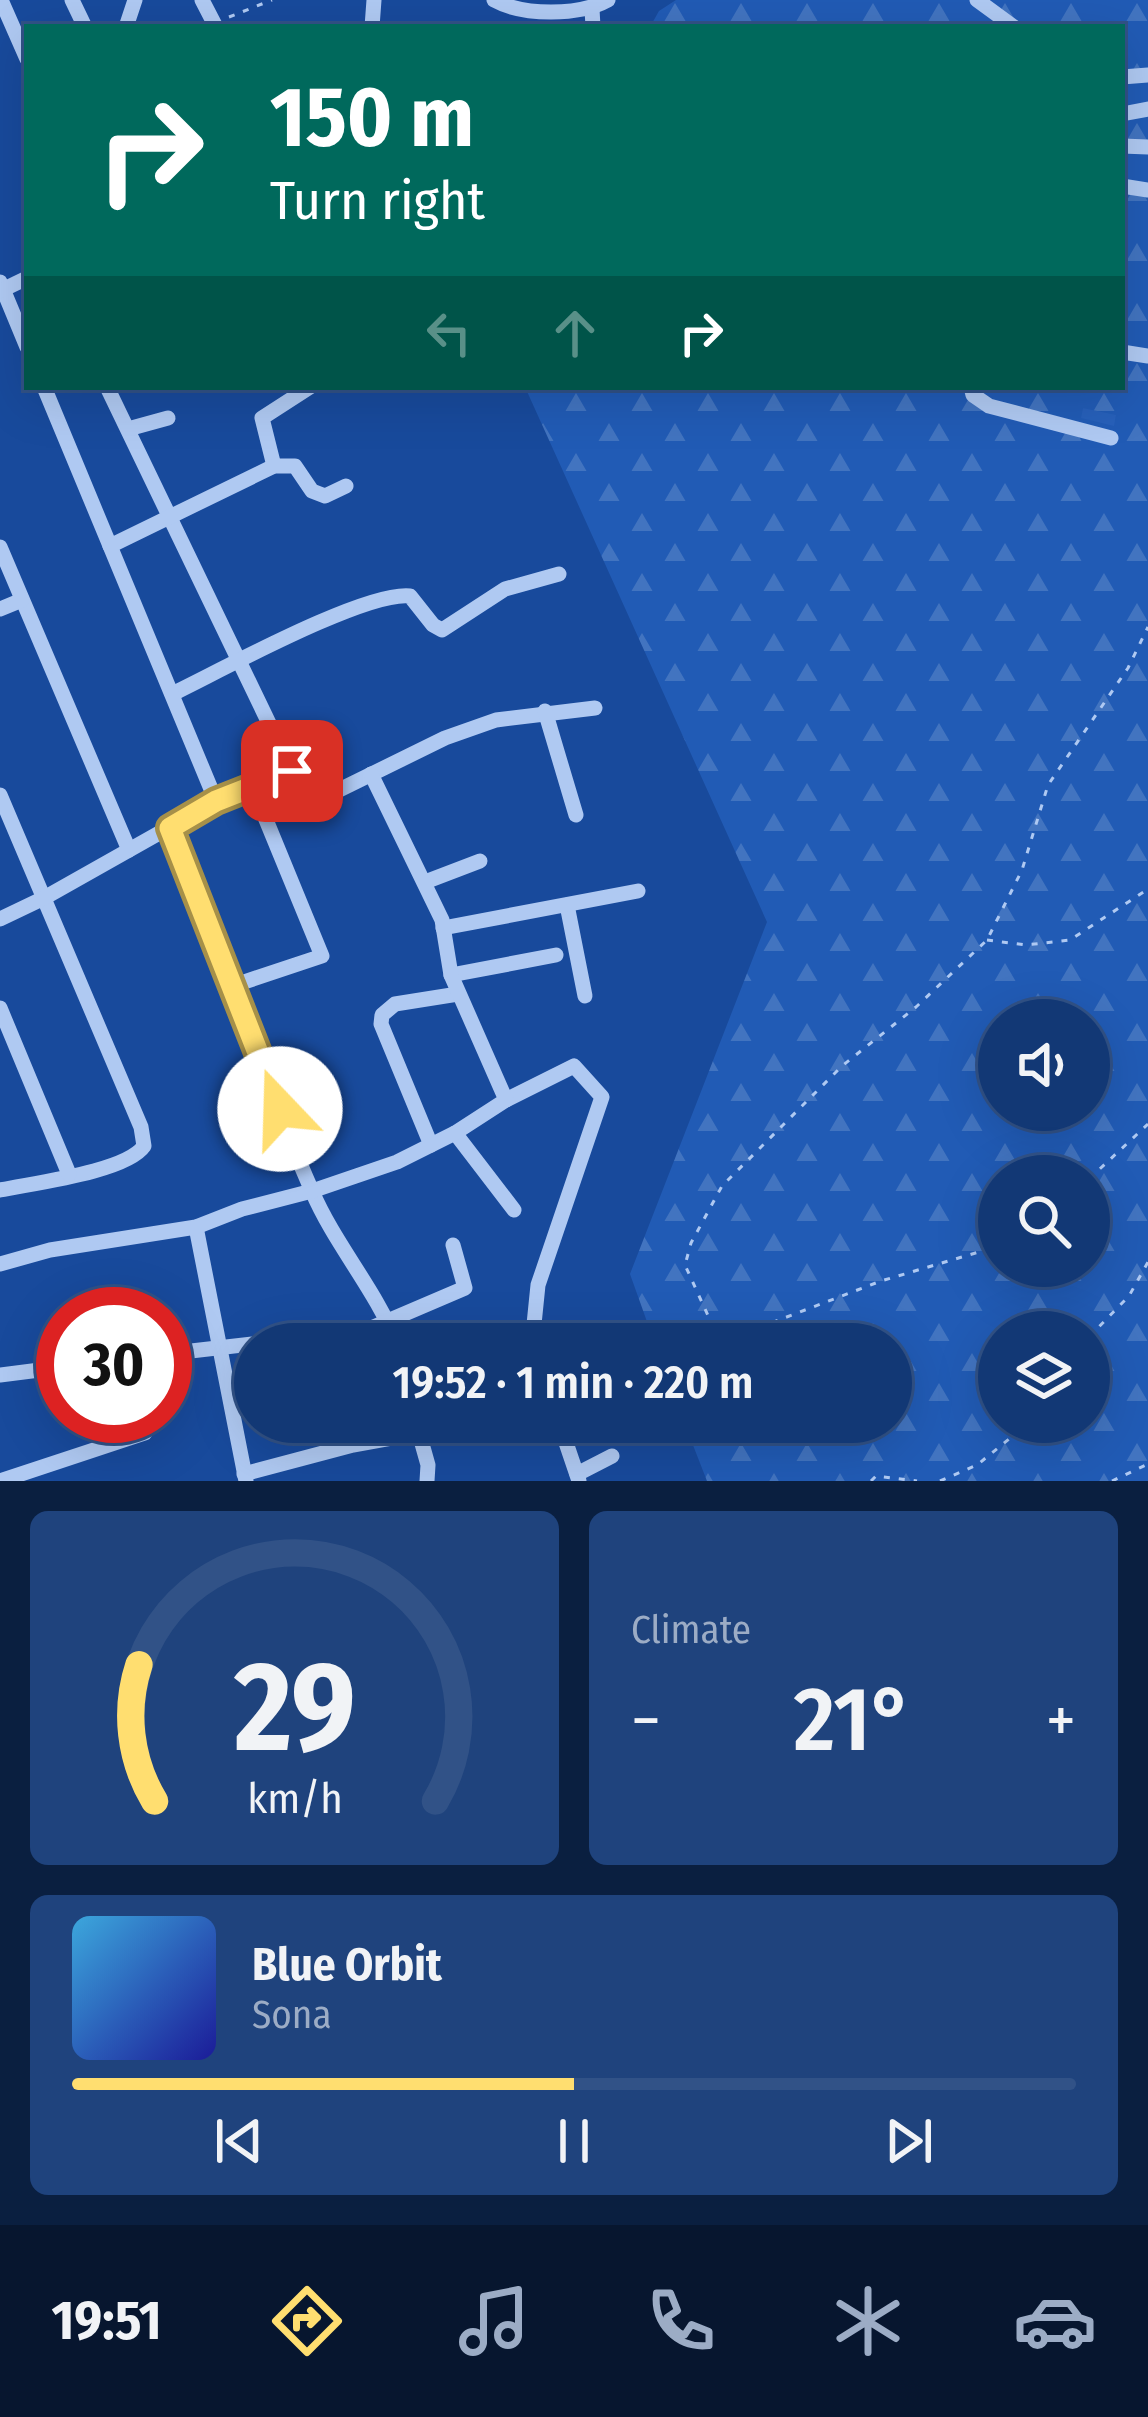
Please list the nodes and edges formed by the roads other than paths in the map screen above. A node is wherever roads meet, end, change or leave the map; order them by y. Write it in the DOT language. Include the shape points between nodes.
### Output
graph roads {
  1 [pos="1,0"];
  2 [pos="494,0"];
  3 [pos="608,0"];
  4 [pos="977,0"];
  5 [pos="592,9"];
  6 [pos="510,18"];
  7 [pos="593,24"];
  8 [pos="1010,24"];
  9 [pos="24,52"];
  10 [pos="1,288"];
  11 [pos="24,340"];
  12 [pos="45,390"];
  13 [pos="108,390"];
  14 [pos="305,390"];
  15 [pos="972,390"];
  16 [pos="999,390"];
  17 [pos="997,407"];
  18 [pos="169,418"];
  19 [pos="128,429"];
  20 [pos="1111,438"];
  21 [pos="274,466"];
  22 [pos="346,487"];
  23 [pos="170,516"];
  24 [pos="110,546"];
  25 [pos="0,547"];
  26 [pos="559,574"];
  27 [pos="22,599"];
  28 [pos="0,609"];
  29 [pos="240,662"];
  30 [pos="172,694"];
  31 [pos="595,707"];
  32 [pos="545,712"];
  33 [pos="292,771"];
  34 [pos="371,774"];
  35 [pos="253,788"];
  36 [pos="0,795"];
  37 [pos="216,801"];
  38 [pos="576,814"];
  39 [pos="4,815"];
  40 [pos="170,828"];
  41 [pos="129,850"];
  42 [pos="480,862"];
  43 [pos="425,882"];
  44 [pos="638,891"];
  45 [pos="44,898"];
  46 [pos="568,905"];
  47 [pos="0,919"];
  48 [pos="443,928"];
  49 [pos="556,955"];
  50 [pos="451,975"];
  51 [pos="232,986"];
  52 [pos="458,994"];
  53 [pos="585,996"];
  54 [pos="0,1009"];
  55 [pos="506,1100"];
  56 [pos="455,1132"];
  57 [pos="431,1145"];
  58 [pos="69,1174"];
  59 [pos="0,1190"];
  60 [pos="311,1191"];
  61 [pos="514,1210"];
  62 [pos="196,1227"];
  63 [pos="453,1245"];
  64 [pos="0,1264"];
  65 [pos="388,1320"];
  66 [pos="381,1323"];
  67 [pos="389,1323"];
  68 [pos="534,1323"];
  69 [pos="234,1345"];
  70 [pos="218,1347"];
  71 [pos="192,1350"];
  72 [pos="36,1370"];
  73 [pos="0,1375"];
  74 [pos="112,1443"];
  75 [pos="361,1443"];
  76 [pos="424,1443"];
  77 [pos="566,1443"];
  78 [pos="612,1456"];
  79 [pos="245,1477"];
  80 [pos="578,1477"];
  81 [pos="0,1481"];
  82 [pos="428,1481"];
  1 -- 9 [label="street"];
  2 -- 6 [label="street"];
  3 -- 5 [label="street"];
  4 -- 8 [label="street"];
  5 -- 6 [label="street"];
  5 -- 7 [label="street"];
  10 -- 11 [label="street"];
  12 -- 24 [label="street"];
  13 -- 19 [label="street"];
  14 -- 21 [label="street" via="262,418"];
  15 -- 17 [label="street"];
  16 -- 17 [label="street"];
  17 -- 20 [label="street"];
  18 -- 19 [label="street"];
  19 -- 23 [label="street"];
  21 -- 22 [label="street" via="296,466 325,496"];
  21 -- 23 [label="street"];
  23 -- 24 [label="street"];
  23 -- 29 [label="street"];
  24 -- 30 [label="street"];
  25 -- 27 [label="street"];
  26 -- 29 [label="street" via="506,589 442,630 410,596 394,594"];
  27 -- 28 [label="street"];
  27 -- 41 [label="street"];
  29 -- 30 [label="street"];
  29 -- 33 [label="street"];
  30 -- 37 [label="street"];
  31 -- 32 [label="street"];
  32 -- 34 [label="street" via="446,737"];
  32 -- 38 [label="street"];
  33 -- 34 [label="street" via="310,796"];
  33 -- 35 [label="street"];
  34 -- 43 [label="street"];
  35 -- 37 [label="street"];
  35 -- 51 [label="street" via="322,956"];
  36 -- 39 [label="street"];
  37 -- 40 [label="street"];
  39 -- 45 [label="street"];
  40 -- 41 [label="street"];
  40 -- 51 [label="street"];
  41 -- 45 [label="street"];
  42 -- 43 [label="street"];
  43 -- 48 [label="street"];
  44 -- 46 [label="street"];
  45 -- 47 [label="street"];
  45 -- 58 [label="street" via="144,1146 136,1157"];
  46 -- 48 [label="street"];
  46 -- 53 [label="street"];
  48 -- 50 [label="street"];
  49 -- 50 [label="street"];
  50 -- 52 [label="street"];
  51 -- 60 [label="street"];
  52 -- 55 [label="street"];
  52 -- 57 [label="street" via="395,1004 382,1015"];
  54 -- 58 [label="street"];
  55 -- 56 [label="street"];
  55 -- 68 [label="street" via="574,1066 602,1097 538,1285"];
  56 -- 57 [label="street"];
  56 -- 61 [label="street"];
  57 -- 60 [label="street"];
  58 -- 59 [label="street"];
  60 -- 62 [label="street"];
  60 -- 65 [label="street"];
  62 -- 64 [label="street"];
  62 -- 70 [label="street"];
  63 -- 65 [label="street" via="465,1288"];
  65 -- 66 [label="street"];
  65 -- 67 [label="street"];
  69 -- 70 [label="street"];
  70 -- 71 [label="street"];
  70 -- 79 [label="street"];
  72 -- 73 [label="street"];
  74 -- 81 [label="street"];
  75 -- 79 [label="street"];
  76 -- 82 [label="street"];
  77 -- 80 [label="street"];
  78 -- 80 [label="street"];
}
